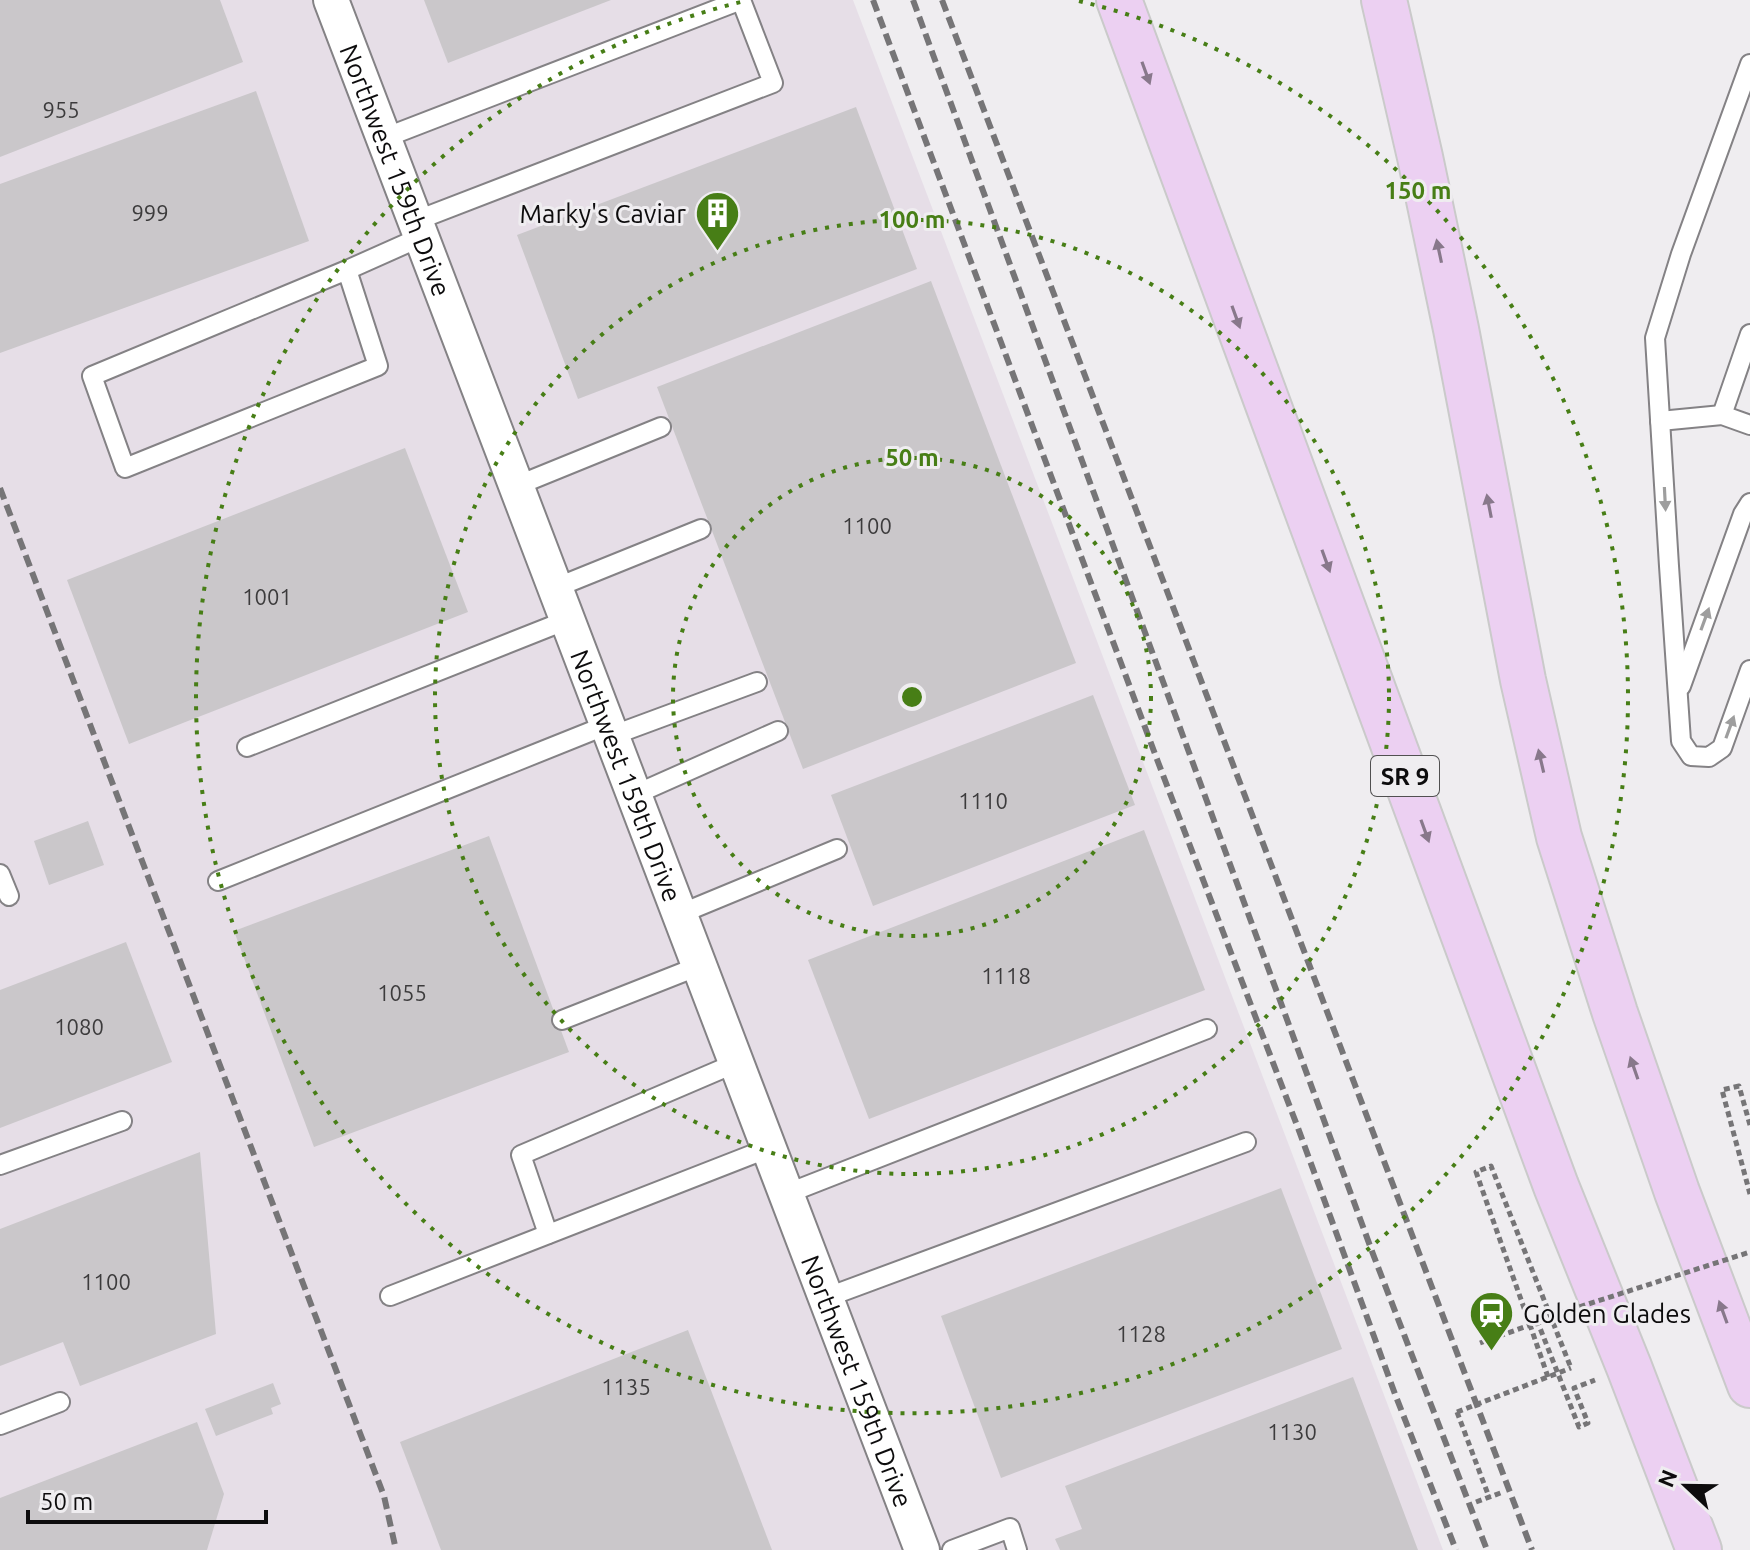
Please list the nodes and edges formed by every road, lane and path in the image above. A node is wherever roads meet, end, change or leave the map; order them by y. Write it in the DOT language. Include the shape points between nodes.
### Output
graph roads {
  1 [pos="331,0"];
  2 [pos="741,0"];
  3 [pos="1119,0"];
  4 [pos="1384,0"];
  5 [pos="1750,64"];
  6 [pos="384,138"];
  7 [pos="418,229"];
  8 [pos="347,270"];
  9 [pos="1750,334"];
  10 [pos="1722,415"];
  11 [pos="1660,421"];
  12 [pos="1750,425"];
  13 [pos="661,427"];
  14 [pos="516,486"];
  15 [pos="1750,503"];
  16 [pos="701,529"];
  17 [pos="555,588"];
  18 [pos="567,620"];
  19 [pos="1750,670"];
  20 [pos="757,682"];
  21 [pos="1679,692"];
  22 [pos="609,730"];
  23 [pos="778,731"];
  24 [pos="247,747"];
  25 [pos="634,795"];
  26 [pos="837,849"];
  27 [pos="0,874"];
  28 [pos="218,881"];
  29 [pos="9,896"];
  30 [pos="680,914"];
  31 [pos="699,966"];
  32 [pos="562,1020"];
  33 [pos="1207,1029"];
  34 [pos="736,1063"];
  35 [pos="122,1121"];
  36 [pos="1750,1125"];
  37 [pos="1246,1142"];
  38 [pos="769,1148"];
  39 [pos="0,1165"];
  40 [pos="786,1194"];
  41 [pos="1750,1194"];
  42 [pos="548,1234"];
  43 [pos="1750,1252"];
  44 [pos="390,1296"];
  45 [pos="825,1298"];
  46 [pos="1551,1316"];
  47 [pos="1530,1325"];
  48 [pos="1480,1343"];
  49 [pos="1629,1367"];
  50 [pos="1548,1377"];
  51 [pos="1750,1385"];
  52 [pos="60,1402"];
  53 [pos="0,1425"];
  54 [pos="1503,1492"];
  55 [pos="1489,1497"];
  56 [pos="1476,1502"];
  57 [pos="922,1550"];
  58 [pos="952,1550"];
  59 [pos="1017,1550"];
  60 [pos="1699,1550"];
  1 -- 6 [label="street, Northwest 159th Drive"];
  2 -- 6 [label="lane"];
  2 -- 7 [label="lane" via="773,83"];
  3 -- 49 [label="main road, SR 9, one-way" via="1550,1171"];
  51 -- 4 [label="main road, one-way" via="1677,1192 1559,837"];
  5 -- 11 [label="lane" via="1655,338"];
  6 -- 7 [label="street, Northwest 159th Drive"];
  7 -- 8 [label="lane"];
  7 -- 14 [label="street, Northwest 159th Drive"];
  8 -- 8 [label="lane" via="92,376 125,468 378,366"];
  9 -- 10 [label="lane"];
  10 -- 11 [label="lane"];
  10 -- 12 [label="lane"];
  11 -- 21 [label="lane, one-way"];
  13 -- 14 [label="lane"];
  14 -- 17 [label="street, Northwest 159th Drive"];
  21 -- 15 [label="lane, one-way"];
  16 -- 17 [label="lane"];
  17 -- 18 [label="street, Northwest 159th Drive"];
  18 -- 22 [label="street, Northwest 159th Drive"];
  18 -- 24 [label="lane"];
  21 -- 19 [label="lane, one-way" via="1681,741 1691,756 1709,757 1722,748"];
  20 -- 22 [label="lane"];
  22 -- 25 [label="street, Northwest 159th Drive"];
  22 -- 28 [label="lane"];
  23 -- 25 [label="lane"];
  25 -- 30 [label="street, Northwest 159th Drive"];
  26 -- 30 [label="lane"];
  27 -- 29 [label="lane"];
  30 -- 31 [label="street, Northwest 159th Drive"];
  31 -- 32 [label="lane"];
  31 -- 34 [label="street, Northwest 159th Drive"];
  33 -- 40 [label="lane"];
  34 -- 38 [label="street, Northwest 159th Drive"];
  34 -- 42 [label="lane" via="521,1155"];
  35 -- 39 [label="lane"];
  36 -- 41 [label="path" via="1739,1086 1722,1090"];
  37 -- 45 [label="lane"];
  38 -- 40 [label="street, Northwest 159th Drive"];
  38 -- 42 [label="lane"];
  40 -- 45 [label="street, Northwest 159th Drive"];
  42 -- 44 [label="lane"];
  43 -- 46 [label="path, bridge"];
  45 -- 57 [label="street, Northwest 159th Drive"];
  46 -- 47 [label="path" via="1491,1166 1476,1172"];
  46 -- 50 [label="path, bridge" via="1571,1368"];
  47 -- 48 [label="path"];
  47 -- 49 [label="path" via="1538,1323 1579,1427 1588,1423 1574,1388"];
  47 -- 50 [label="path"];
  49 -- 60 [label="main road, SR 9"];
  50 -- 55 [label="path, bridge" via="1457,1412"];
  52 -- 53 [label="lane"];
  54 -- 55 [label="path"];
  55 -- 56 [label="path"];
  58 -- 59 [label="lane" via="1010,1528"];
}
